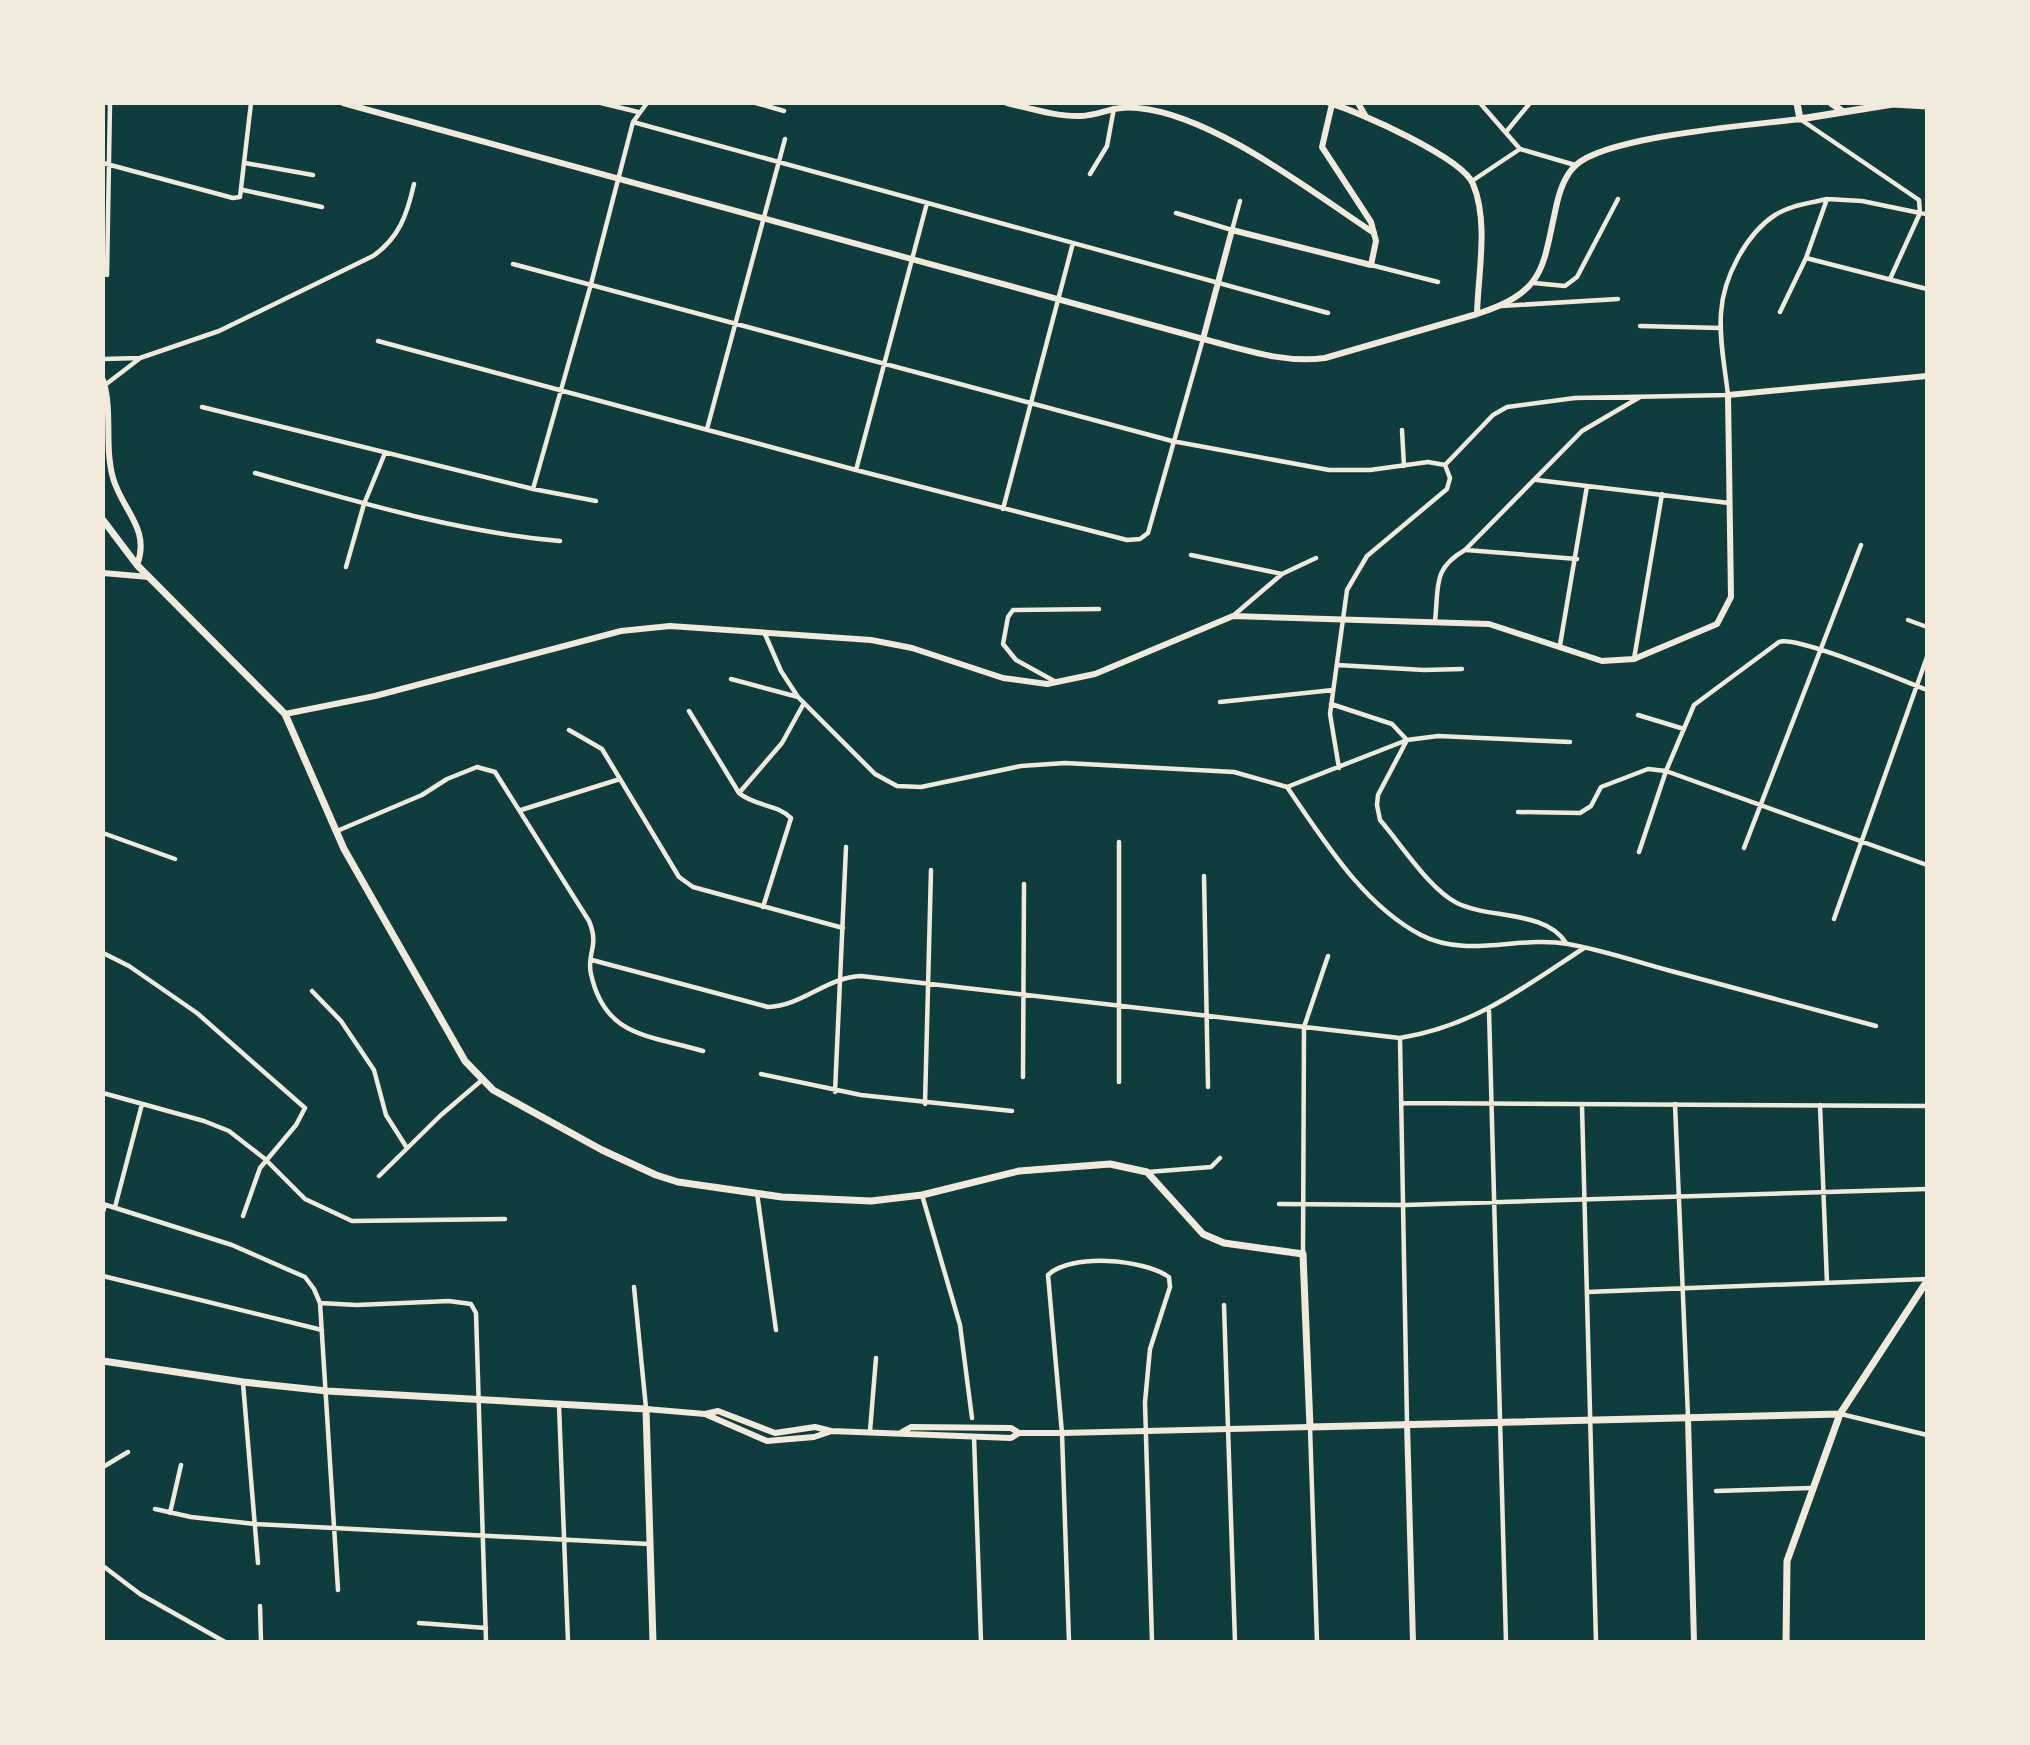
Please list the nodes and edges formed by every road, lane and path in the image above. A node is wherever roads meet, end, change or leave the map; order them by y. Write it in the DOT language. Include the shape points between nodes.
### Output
graph roads {
  1 [pos="110,103"];
  2 [pos="251,103"];
  3 [pos="343,103"];
  4 [pos="601,103"];
  5 [pos="647,103"];
  6 [pos="756,103"];
  7 [pos="1007,103"];
  8 [pos="1358,103"];
  9 [pos="1480,103"];
  10 [pos="1531,103"];
  11 [pos="1797,103"];
  12 [pos="1831,103"];
  13 [pos="1330,104"];
  14 [pos="1114,107"];
  15 [pos="1927,107"];
  16 [pos="784,111"];
  17 [pos="1842,111"];
  18 [pos="638,112"];
  19 [pos="1366,116"];
  20 [pos="1800,119"];
  21 [pos="633,122"];
  22 [pos="1506,132"];
  23 [pos="785,139"];
  24 [pos="1520,149"];
  25 [pos="245,163"];
  26 [pos="780,163"];
  27 [pos="106,164"];
  28 [pos="1576,165"];
  29 [pos="1090,174"];
  30 [pos="313,175"];
  31 [pos="618,178"];
  32 [pos="1472,181"];
  33 [pos="414,184"];
  34 [pos="243,190"];
  35 [pos="1618,199"];
  36 [pos="1827,199"];
  37 [pos="1240,201"];
  38 [pos="927,203"];
  39 [pos="322,206"];
  40 [pos="1176,213"];
  41 [pos="1920,213"];
  42 [pos="1927,214"];
  43 [pos="765,220"];
  44 [pos="1232,230"];
  45 [pos="1376,234"];
  46 [pos="1073,243"];
  47 [pos="1806,258"];
  48 [pos="910,260"];
  49 [pos="513,264"];
  50 [pos="1371,265"];
  51 [pos="107,275"];
  52 [pos="1889,279"];
  53 [pos="1220,282"];
  54 [pos="1438,282"];
  55 [pos="1534,283"];
  56 [pos="592,284"];
  57 [pos="1927,289"];
  58 [pos="1057,298"];
  59 [pos="1618,299"];
  60 [pos="1500,306"];
  61 [pos="1328,313"];
  62 [pos="1780,313"];
  63 [pos="1477,314"];
  64 [pos="736,324"];
  65 [pos="1640,326"];
  66 [pos="1721,330"];
  67 [pos="1203,339"];
  68 [pos="378,341"];
  69 [pos="140,358"];
  70 [pos="103,359"];
  71 [pos="884,364"];
  72 [pos="1927,376"];
  73 [pos="104,382"];
  74 [pos="562,390"];
  75 [pos="1643,395"];
  76 [pos="1728,395"];
  77 [pos="1030,401"];
  78 [pos="201,407"];
  79 [pos="707,429"];
  80 [pos="1402,430"];
  81 [pos="1172,441"];
  82 [pos="385,453"];
  83 [pos="1445,465"];
  84 [pos="1404,466"];
  85 [pos="856,470"];
  86 [pos="255,473"];
  87 [pos="1537,480"];
  88 [pos="1587,486"];
  89 [pos="533,489"];
  90 [pos="1662,494"];
  91 [pos="596,501"];
  92 [pos="364,504"];
  93 [pos="1730,504"];
  94 [pos="1003,509"];
  95 [pos="103,520"];
  96 [pos="560,541"];
  97 [pos="1861,545"];
  98 [pos="1465,550"];
  99 [pos="1191,555"];
  100 [pos="1316,558"];
  101 [pos="1577,559"];
  102 [pos="136,565"];
  103 [pos="346,567"];
  104 [pos="103,573"];
  105 [pos="1282,574"];
  106 [pos="149,577"];
  107 [pos="1099,609"];
  108 [pos="1233,616"];
  109 [pos="1341,620"];
  110 [pos="1908,620"];
  111 [pos="1435,621"];
  112 [pos="1927,627"];
  113 [pos="764,632"];
  114 [pos="1560,645"];
  115 [pos="1820,650"];
  116 [pos="1927,657"];
  117 [pos="1634,659"];
  118 [pos="1337,665"];
  119 [pos="1462,669"];
  120 [pos="731,679"];
  121 [pos="1056,682"];
  122 [pos="1916,686"];
  123 [pos="1333,690"];
  124 [pos="1927,690"];
  125 [pos="798,697"];
  126 [pos="1220,702"];
  127 [pos="804,703"];
  128 [pos="1331,704"];
  129 [pos="690,710"];
  130 [pos="285,713"];
  131 [pos="1637,715"];
  132 [pos="1684,729"];
  133 [pos="569,730"];
  134 [pos="1407,740"];
  135 [pos="1570,742"];
  136 [pos="1339,768"];
  137 [pos="1666,771"];
  138 [pos="620,779"];
  139 [pos="1287,786"];
  140 [pos="739,793"];
  141 [pos="1760,805"];
  142 [pos="521,810"];
  143 [pos="1518,812"];
  144 [pos="336,831"];
  145 [pos="103,834"];
  146 [pos="1859,841"];
  147 [pos="1119,842"];
  148 [pos="846,847"];
  149 [pos="1744,848"];
  150 [pos="1639,852"];
  151 [pos="175,859"];
  152 [pos="1927,865"];
  153 [pos="931,870"];
  154 [pos="1204,876"];
  155 [pos="1024,884"];
  156 [pos="763,907"];
  157 [pos="1834,919"];
  158 [pos="843,928"];
  159 [pos="1566,943"];
  160 [pos="1584,947"];
  161 [pos="103,953"];
  162 [pos="1328,956"];
  163 [pos="592,960"];
  164 [pos="840,979"];
  165 [pos="930,983"];
  166 [pos="312,991"];
  167 [pos="1022,995"];
  168 [pos="1117,1004"];
  169 [pos="1489,1010"];
  170 [pos="1208,1015"];
  171 [pos="1876,1026"];
  172 [pos="1304,1027"];
  173 [pos="1400,1038"];
  174 [pos="703,1051"];
  175 [pos="761,1074"];
  176 [pos="1023,1077"];
  177 [pos="482,1080"];
  178 [pos="1119,1082"];
  179 [pos="1208,1087"];
  180 [pos="835,1091"];
  181 [pos="103,1093"];
  182 [pos="1402,1103"];
  183 [pos="142,1104"];
  184 [pos="925,1104"];
  185 [pos="1675,1104"];
  186 [pos="1492,1105"];
  187 [pos="1820,1105"];
  188 [pos="1581,1106"];
  189 [pos="1927,1106"];
  190 [pos="1012,1111"];
  191 [pos="407,1149"];
  192 [pos="1220,1158"];
  193 [pos="265,1159"];
  194 [pos="1147,1172"];
  195 [pos="379,1176"];
  196 [pos="1927,1189"];
  197 [pos="757,1192"];
  198 [pos="1824,1192"];
  199 [pos="922,1195"];
  200 [pos="1679,1195"];
  201 [pos="1584,1198"];
  202 [pos="1494,1201"];
  203 [pos="104,1204"];
  204 [pos="1279,1205"];
  205 [pos="1405,1205"];
  206 [pos="1301,1206"];
  207 [pos="116,1207"];
  208 [pos="103,1212"];
  209 [pos="243,1216"];
  210 [pos="505,1219"];
  211 [pos="1303,1254"];
  212 [pos="103,1276"];
  213 [pos="1927,1280"];
  214 [pos="1827,1283"];
  215 [pos="634,1287"];
  216 [pos="1682,1289"];
  217 [pos="1587,1292"];
  218 [pos="320,1303"];
  219 [pos="1224,1305"];
  220 [pos="322,1330"];
  221 [pos="776,1331"];
  222 [pos="876,1358"];
  223 [pos="103,1361"];
  224 [pos="243,1382"];
  225 [pos="327,1391"];
  226 [pos="477,1399"];
  227 [pos="559,1404"];
  228 [pos="646,1409"];
  229 [pos="1840,1414"];
  230 [pos="972,1418"];
  231 [pos="1688,1418"];
  232 [pos="1500,1420"];
  233 [pos="1590,1420"];
  234 [pos="1407,1423"];
  235 [pos="1310,1427"];
  236 [pos="1228,1430"];
  237 [pos="870,1431"];
  238 [pos="1146,1431"];
  239 [pos="902,1432"];
  240 [pos="1019,1433"];
  241 [pos="1062,1433"];
  242 [pos="1927,1435"];
  243 [pos="974,1437"];
  244 [pos="128,1452"];
  245 [pos="181,1465"];
  246 [pos="103,1467"];
  247 [pos="1812,1488"];
  248 [pos="1716,1491"];
  249 [pos="155,1509"];
  250 [pos="170,1513"];
  251 [pos="255,1524"];
  252 [pos="337,1528"];
  253 [pos="484,1535"];
  254 [pos="564,1539"];
  255 [pos="649,1544"];
  256 [pos="258,1563"];
  257 [pos="103,1566"];
  258 [pos="338,1590"];
  259 [pos="260,1606"];
  260 [pos="419,1623"];
  261 [pos="485,1628"];
  262 [pos="225,1642"];
  263 [pos="261,1642"];
  264 [pos="486,1642"];
  265 [pos="568,1642"];
  266 [pos="653,1642"];
  267 [pos="981,1642"];
  268 [pos="1069,1642"];
  269 [pos="1152,1642"];
  270 [pos="1235,1642"];
  271 [pos="1317,1642"];
  272 [pos="1413,1642"];
  273 [pos="1506,1642"];
  274 [pos="1596,1642"];
  275 [pos="1694,1642"];
  276 [pos="1786,1642"];
  1 -- 27 [label="street"];
  2 -- 25 [label="street"];
  3 -- 31 [label="street"];
  4 -- 18 [label="street"];
  5 -- 18 [label="street"];
  6 -- 16 [label="street"];
  7 -- 14 [label="street" via="1081,116"];
  8 -- 19 [label="street"];
  9 -- 22 [label="street"];
  10 -- 22 [label="street"];
  11 -- 20 [label="main road"];
  12 -- 17 [label="main road"];
  13 -- 19 [label="street"];
  13 -- 45 [label="street" via="1323,152"];
  14 -- 29 [label="street" via="1107,146"];
  14 -- 45 [label="street" via="1141,108 1195,124 1255,154"];
  15 -- 17 [label="main road" via="1893,104"];
  17 -- 20 [label="main road"];
  18 -- 21 [label="street"];
  19 -- 32 [label="street" via="1457,166"];
  20 -- 28 [label="street" via="1662,137 1595,154"];
  20 -- 41 [label="street" via="1919,200"];
  21 -- 26 [label="street"];
  21 -- 31 [label="street"];
  22 -- 24 [label="street"];
  23 -- 26 [label="street"];
  24 -- 28 [label="street"];
  24 -- 32 [label="street"];
  25 -- 30 [label="street"];
  25 -- 34 [label="street"];
  26 -- 38 [label="street"];
  26 -- 43 [label="street"];
  27 -- 34 [label="street" via="233,198 240,197"];
  27 -- 51 [label="street"];
  28 -- 55 [label="street" via="1560,194 1541,272"];
  31 -- 43 [label="street"];
  31 -- 56 [label="street"];
  32 -- 63 [label="street" via="1480,220"];
  33 -- 69 [label="street" via="407,216 388,245 373,256 219,331"];
  34 -- 39 [label="street"];
  35 -- 55 [label="street" via="1577,278 1565,286"];
  36 -- 41 [label="street"];
  36 -- 47 [label="street"];
  36 -- 66 [label="street" via="1774,215 1751,238 1727,286"];
  37 -- 44 [label="street"];
  38 -- 46 [label="street"];
  38 -- 48 [label="street"];
  40 -- 44 [label="street"];
  41 -- 42 [label="street"];
  41 -- 52 [label="street"];
  43 -- 48 [label="street"];
  43 -- 64 [label="street"];
  44 -- 50 [label="street"];
  44 -- 53 [label="street"];
  45 -- 50 [label="street"];
  46 -- 53 [label="street"];
  46 -- 58 [label="street"];
  47 -- 52 [label="street"];
  47 -- 62 [label="street"];
  48 -- 58 [label="street"];
  48 -- 71 [label="street"];
  49 -- 56 [label="street"];
  50 -- 54 [label="street"];
  52 -- 57 [label="street"];
  53 -- 61 [label="street"];
  53 -- 67 [label="street"];
  55 -- 60 [label="street"];
  56 -- 64 [label="street"];
  56 -- 74 [label="street"];
  58 -- 67 [label="street"];
  58 -- 77 [label="street"];
  59 -- 60 [label="street"];
  60 -- 63 [label="street"];
  63 -- 67 [label="street" via="1307,361"];
  64 -- 71 [label="street"];
  64 -- 79 [label="street"];
  65 -- 66 [label="street"];
  66 -- 76 [label="street"];
  67 -- 81 [label="street"];
  68 -- 74 [label="street"];
  69 -- 70 [label="street"];
  69 -- 73 [label="street"];
  71 -- 77 [label="street"];
  71 -- 85 [label="street"];
  72 -- 76 [label="street"];
  73 -- 102 [label="street" via="107,450 114,481 142,543"];
  74 -- 79 [label="street"];
  74 -- 89 [label="street"];
  75 -- 76 [label="street"];
  75 -- 83 [label="street" via="1575,398 1499,410"];
  75 -- 87 [label="street" via="1582,431"];
  76 -- 93 [label="street"];
  77 -- 81 [label="street"];
  77 -- 94 [label="street"];
  78 -- 82 [label="street"];
  79 -- 85 [label="street"];
  80 -- 84 [label="street"];
  81 -- 84 [label="street" via="1329,470"];
  81 -- 94 [label="street" via="1148,533 1140,539 1127,540"];
  82 -- 89 [label="street"];
  82 -- 92 [label="street"];
  83 -- 84 [label="street"];
  83 -- 109 [label="street" via="1450,478 1447,489 1367,556 1347,590"];
  85 -- 94 [label="street"];
  86 -- 92 [label="street"];
  87 -- 88 [label="street"];
  87 -- 98 [label="street"];
  88 -- 90 [label="street"];
  88 -- 101 [label="street"];
  89 -- 91 [label="street"];
  90 -- 93 [label="street"];
  90 -- 117 [label="street"];
  92 -- 96 [label="street" via="494,534"];
  92 -- 103 [label="street"];
  93 -- 117 [label="street" via="1731,597 1726,611 1717,624"];
  95 -- 102 [label="main road"];
  97 -- 115 [label="street"];
  98 -- 101 [label="street"];
  98 -- 111 [label="street" via="1443,566"];
  99 -- 105 [label="street"];
  100 -- 105 [label="street"];
  101 -- 114 [label="street"];
  102 -- 106 [label="main road"];
  104 -- 106 [label="street"];
  105 -- 108 [label="street"];
  106 -- 130 [label="main road"];
  107 -- 121 [label="street" via="1013,610 1008,617 1003,644 1017,660"];
  108 -- 109 [label="street"];
  108 -- 121 [label="street" via="1095,674"];
  109 -- 111 [label="street"];
  109 -- 118 [label="street"];
  110 -- 112 [label="street"];
  111 -- 114 [label="street" via="1489,624"];
  113 -- 121 [label="street" via="872,640 1003,678"];
  113 -- 125 [label="street"];
  113 -- 130 [label="street" via="670,626 621,631 375,696"];
  114 -- 117 [label="street" via="1602,661"];
  115 -- 122 [label="street"];
  115 -- 132 [label="street" via="1784,640 1700,699"];
  115 -- 141 [label="street"];
  116 -- 122 [label="street"];
  118 -- 119 [label="street"];
  118 -- 123 [label="street"];
  120 -- 125 [label="street"];
  122 -- 124 [label="street"];
  122 -- 146 [label="street"];
  123 -- 126 [label="street"];
  123 -- 128 [label="street"];
  125 -- 127 [label="street"];
  127 -- 139 [label="street" via="875,774 897,786 921,787 1021,766 1065,763 1234,772"];
  127 -- 140 [label="street" via="782,743"];
  128 -- 134 [label="street" via="1392,724"];
  128 -- 136 [label="street"];
  129 -- 140 [label="street"];
  130 -- 144 [label="main road"];
  131 -- 132 [label="street"];
  132 -- 137 [label="street"];
  133 -- 138 [label="street" via="597,744"];
  134 -- 135 [label="street" via="1438,736"];
  134 -- 136 [label="street"];
  134 -- 159 [label="street" via="1378,795 1380,820 1450,899 1473,909 1545,925 1560,933"];
  136 -- 139 [label="street"];
  137 -- 141 [label="street"];
  137 -- 143 [label="street" via="1648,769 1606,785 1587,810"];
  137 -- 150 [label="street"];
  138 -- 142 [label="street"];
  138 -- 156 [label="street" via="679,877 693,887"];
  139 -- 159 [label="street" via="1361,885 1420,935 1459,946"];
  140 -- 156 [label="street" via="791,818"];
  141 -- 146 [label="street"];
  141 -- 149 [label="street"];
  142 -- 144 [label="street" via="495,772 477,767"];
  142 -- 163 [label="street" via="589,921 596,944"];
  144 -- 177 [label="main road" via="466,1061"];
  145 -- 151 [label="street"];
  146 -- 152 [label="street"];
  146 -- 157 [label="street"];
  147 -- 168 [label="street"];
  148 -- 158 [label="street"];
  153 -- 165 [label="street"];
  154 -- 170 [label="street"];
  155 -- 167 [label="street"];
  156 -- 158 [label="street"];
  158 -- 164 [label="street"];
  159 -- 160 [label="street"];
  160 -- 169 [label="street"];
  160 -- 171 [label="street"];
  161 -- 193 [label="street" via="197,1013 296,1097 304,1112"];
  162 -- 172 [label="street"];
  163 -- 164 [label="street" via="768,1007"];
  163 -- 174 [label="street" via="591,975 613,1021"];
  164 -- 165 [label="street" via="861,976"];
  164 -- 180 [label="street"];
  165 -- 167 [label="street"];
  165 -- 184 [label="street"];
  166 -- 191 [label="street" via="341,1021 374,1070 386,1115"];
  167 -- 168 [label="street"];
  167 -- 176 [label="street"];
  168 -- 170 [label="street"];
  168 -- 178 [label="street"];
  169 -- 173 [label="street" via="1448,1027"];
  169 -- 186 [label="street"];
  170 -- 172 [label="street"];
  170 -- 179 [label="street"];
  172 -- 173 [label="street"];
  172 -- 206 [label="street"];
  173 -- 182 [label="street"];
  175 -- 180 [label="street"];
  177 -- 191 [label="street"];
  177 -- 197 [label="main road" via="602,1150 656,1175 688,1184"];
  180 -- 184 [label="street"];
  181 -- 183 [label="street"];
  182 -- 186 [label="street"];
  182 -- 205 [label="street"];
  183 -- 193 [label="street" via="229,1131"];
  183 -- 207 [label="street"];
  184 -- 190 [label="street"];
  185 -- 187 [label="street"];
  185 -- 188 [label="street"];
  185 -- 200 [label="street"];
  186 -- 188 [label="street"];
  186 -- 202 [label="street"];
  187 -- 189 [label="street"];
  187 -- 198 [label="street"];
  188 -- 201 [label="street"];
  191 -- 195 [label="street"];
  192 -- 194 [label="street" via="1211,1167"];
  193 -- 209 [label="street"];
  193 -- 210 [label="street" via="305,1199 352,1221"];
  194 -- 199 [label="main road" via="1110,1164 1018,1171"];
  194 -- 211 [label="main road" via="1203,1234 1224,1243"];
  196 -- 198 [label="street"];
  197 -- 199 [label="main road" via="846,1201"];
  197 -- 221 [label="street"];
  198 -- 200 [label="street"];
  198 -- 214 [label="street"];
  199 -- 230 [label="street" via="960,1325"];
  200 -- 201 [label="street"];
  200 -- 216 [label="street"];
  201 -- 202 [label="street"];
  201 -- 217 [label="street"];
  202 -- 205 [label="street"];
  202 -- 232 [label="street"];
  203 -- 207 [label="street"];
  203 -- 208 [label="street"];
  204 -- 206 [label="street"];
  205 -- 206 [label="street"];
  205 -- 234 [label="street"];
  206 -- 211 [label="street"];
  207 -- 218 [label="street" via="232,1245 293,1272 309,1283"];
  211 -- 235 [label="main road"];
  212 -- 220 [label="street"];
  213 -- 214 [label="street"];
  213 -- 229 [label="main road"];
  214 -- 216 [label="street"];
  215 -- 228 [label="street"];
  216 -- 217 [label="street"];
  216 -- 231 [label="street"];
  217 -- 233 [label="street"];
  218 -- 220 [label="street"];
  218 -- 226 [label="street" via="471,1304 477,1313"];
  219 -- 236 [label="street"];
  220 -- 225 [label="street"];
  222 -- 237 [label="street"];
  223 -- 224 [label="main road"];
  224 -- 225 [label="main road"];
  224 -- 251 [label="street"];
  225 -- 226 [label="main road"];
  225 -- 252 [label="street"];
  226 -- 227 [label="main road"];
  226 -- 253 [label="street"];
  227 -- 228 [label="main road"];
  227 -- 254 [label="street"];
  228 -- 237 [label="street" via="705,1414 767,1441 831,1431"];
  228 -- 255 [label="main road"];
  229 -- 231 [label="main road"];
  229 -- 242 [label="street"];
  229 -- 247 [label="main road"];
  231 -- 233 [label="main road"];
  231 -- 275 [label="street"];
  232 -- 233 [label="main road"];
  232 -- 234 [label="main road"];
  232 -- 273 [label="street"];
  233 -- 274 [label="street"];
  234 -- 235 [label="main road"];
  234 -- 272 [label="street"];
  235 -- 236 [label="street"];
  235 -- 271 [label="street"];
  236 -- 238 [label="street"];
  236 -- 270 [label="street"];
  237 -- 239 [label="street"];
  238 -- 241 [label="street"];
  238 -- 241 [label="street" via="1150,1349 1170,1287 1169,1277 1108,1260 1057,1266 1048,1275"];
  238 -- 269 [label="street"];
  239 -- 240 [label="street" via="911,1427 1010,1428"];
  239 -- 243 [label="street"];
  240 -- 241 [label="street"];
  240 -- 243 [label="street"];
  241 -- 268 [label="street"];
  243 -- 267 [label="street"];
  244 -- 246 [label="street"];
  245 -- 250 [label="street"];
  247 -- 248 [label="street"];
  247 -- 276 [label="main road" via="1785,1573"];
  249 -- 250 [label="street"];
  250 -- 251 [label="street"];
  251 -- 252 [label="street"];
  251 -- 256 [label="street"];
  252 -- 253 [label="street"];
  252 -- 258 [label="street"];
  253 -- 254 [label="street"];
  253 -- 261 [label="street"];
  254 -- 255 [label="street"];
  254 -- 265 [label="street"];
  255 -- 266 [label="main road"];
  257 -- 262 [label="street" via="140,1594"];
  259 -- 263 [label="street"];
  260 -- 261 [label="street"];
  261 -- 264 [label="street"];
}
